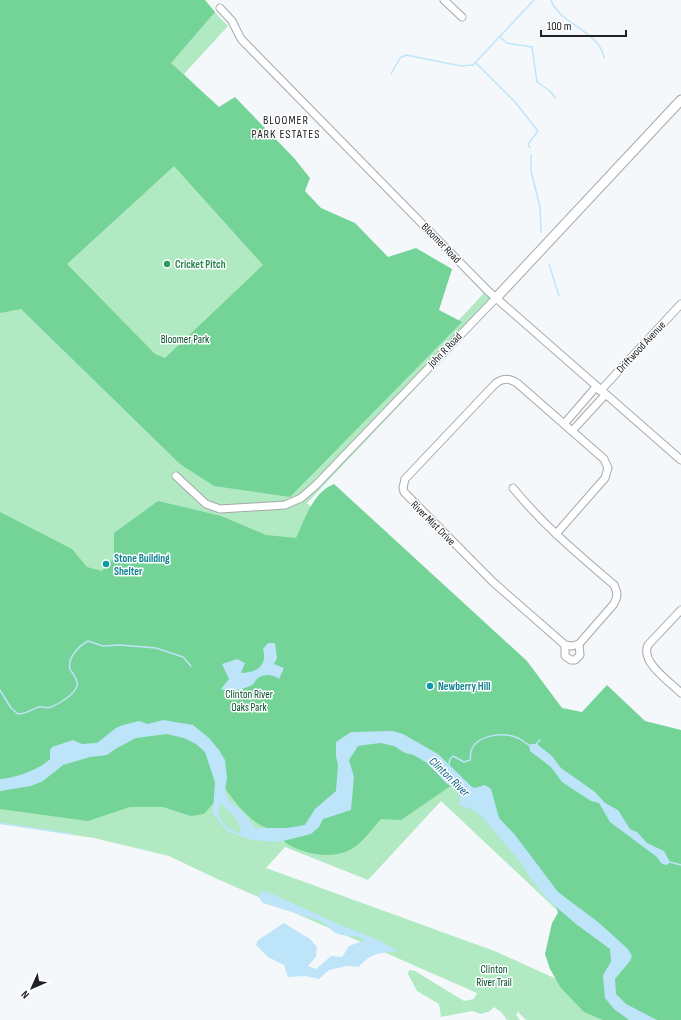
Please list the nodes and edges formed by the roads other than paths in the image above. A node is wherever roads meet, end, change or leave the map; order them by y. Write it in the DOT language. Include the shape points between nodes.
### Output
graph roads {
  1 [pos="444,0"];
  2 [pos="220,8"];
  3 [pos="462,17"];
  4 [pos="681,100"];
  5 [pos="496,298"];
  6 [pos="681,304"];
  7 [pos="601,391"];
  8 [pos="564,424"];
  9 [pos="572,431"];
  10 [pos="681,460"];
  11 [pos="176,476"];
  12 [pos="513,488"];
  13 [pos="556,534"];
  14 [pos="681,610"];
  15 [pos="579,644"];
  16 [pos="565,645"];
  17 [pos="681,693"];
  1 -- 3 [label="street"];
  2 -- 5 [label="street, Bloomer Road" via="232,22 241,39"];
  4 -- 5 [label="street, John R Road"];
  5 -- 7 [label="street, Bloomer Road"];
  5 -- 11 [label="street, John R Road" via="316,485 294,502 278,506 213,508"];
  6 -- 7 [label="street, Driftwood Avenue"];
  7 -- 8 [label="street"];
  7 -- 9 [label="street"];
  7 -- 10 [label="street, Bloomer Road"];
  8 -- 9 [label="street, River Mist Drive"];
  8 -- 16 [label="street, River Mist Drive" via="512,380 505,378 500,380 405,479 403,488 410,500 482,572"];
  9 -- 13 [label="street, River Mist Drive" via="604,459 608,471 605,478"];
  12 -- 13 [label="street"];
  13 -- 15 [label="street, River Mist Drive" via="614,585 618,593 614,604"];
  14 -- 17 [label="street" via="651,641 646,652 649,662"];
  15 -- 16 [label="street"];
  15 -- 16 [label="street, River Mist Drive" via="580,655 575,660 565,656"];
}
